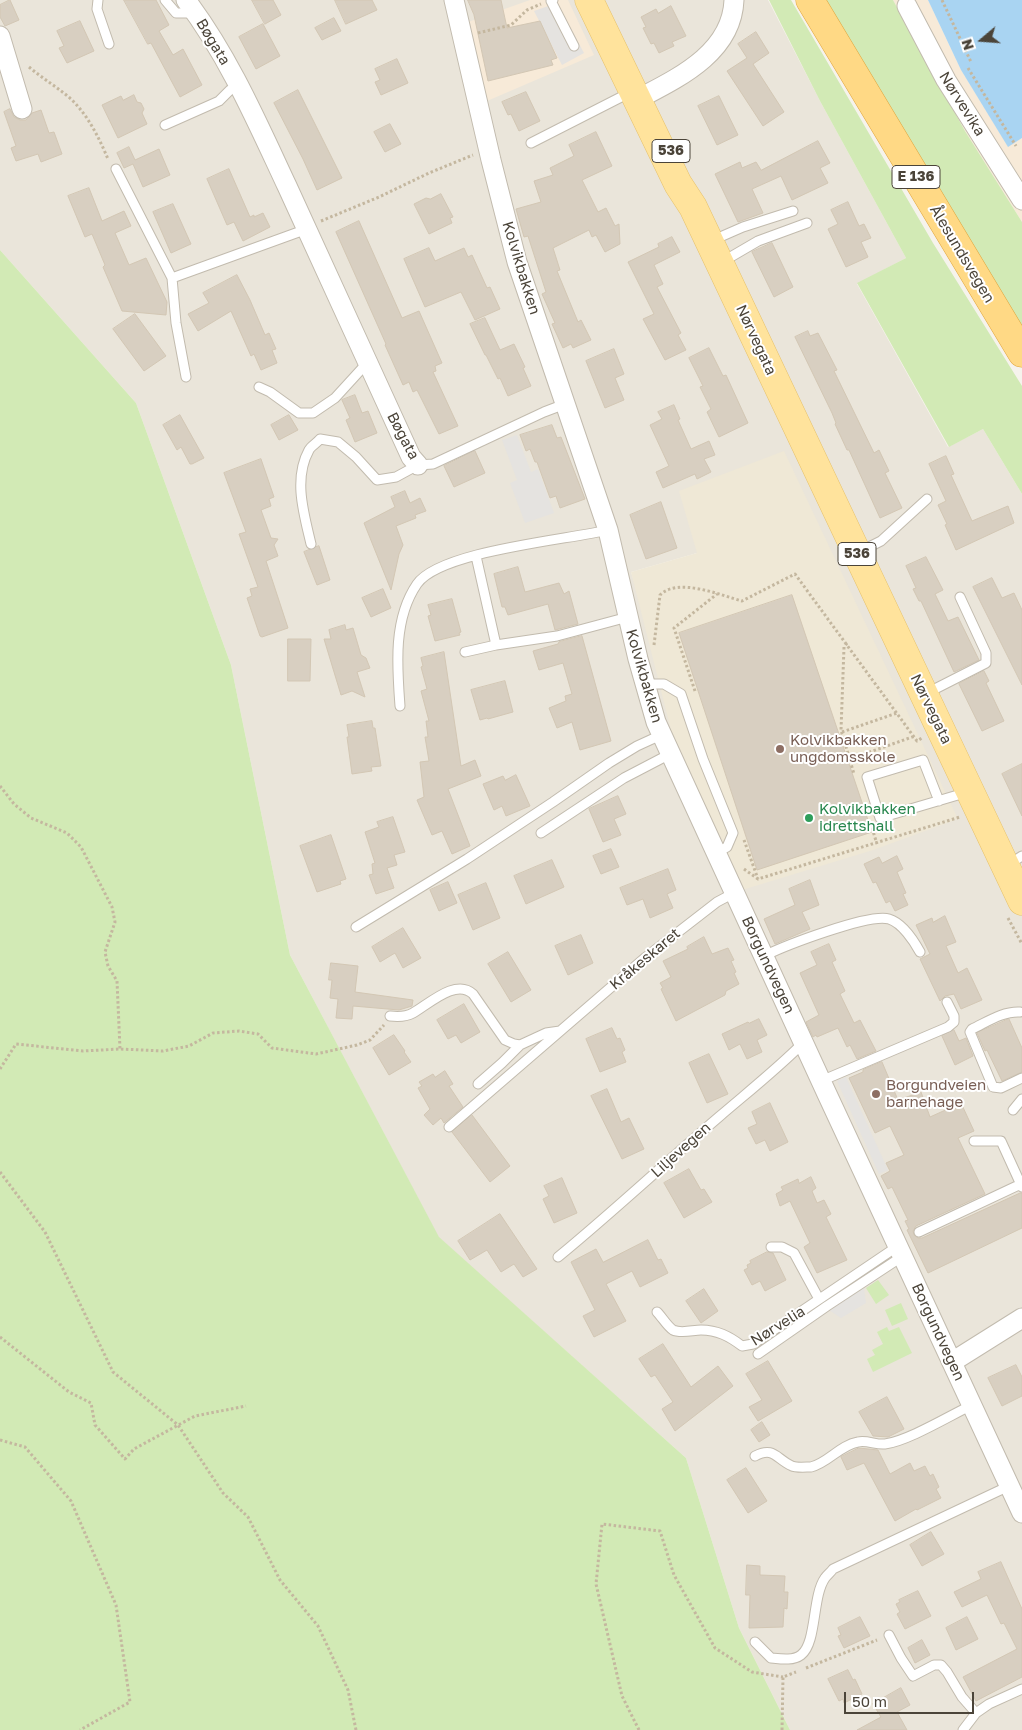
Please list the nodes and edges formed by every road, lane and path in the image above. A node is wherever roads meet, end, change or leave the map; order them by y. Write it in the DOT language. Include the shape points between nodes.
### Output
graph roads {
  1 [pos="98,0"];
  2 [pos="165,0"];
  3 [pos="454,0"];
  4 [pos="552,0"];
  5 [pos="589,0"];
  6 [pos="599,0"];
  7 [pos="734,0"];
  8 [pos="810,0"];
  9 [pos="942,0"];
  10 [pos="191,6"];
  11 [pos="907,6"];
  12 [pos="470,35"];
  13 [pos="0,36"];
  14 [pos="109,44"];
  15 [pos="574,46"];
  16 [pos="971,62"];
  17 [pos="24,63"];
  18 [pos="968,68"];
  19 [pos="238,85"];
  20 [pos="638,95"];
  21 [pos="22,109"];
  22 [pos="165,125"];
  23 [pos="530,143"];
  24 [pos="1016,146"];
  25 [pos="468,157"];
  26 [pos="116,169"];
  27 [pos="1022,200"];
  28 [pos="793,212"];
  29 [pos="807,223"];
  30 [pos="307,229"];
  31 [pos="714,252"];
  32 [pos="172,278"];
  33 [pos="1022,353"];
  34 [pos="367,363"];
  35 [pos="186,377"];
  36 [pos="260,387"];
  37 [pos="565,404"];
  38 [pos="418,465"];
  39 [pos="927,499"];
  40 [pos="608,530"];
  41 [pos="311,544"];
  42 [pos="857,553"];
  43 [pos="476,556"];
  44 [pos="717,594"];
  45 [pos="960,597"];
  46 [pos="628,617"];
  47 [pos="847,643"];
  48 [pos="496,644"];
  49 [pos="654,646"];
  50 [pos="465,652"];
  51 [pos="645,684"];
  52 [pos="696,693"];
  53 [pos="924,694"];
  54 [pos="400,706"];
  55 [pos="897,713"];
  56 [pos="842,732"];
  57 [pos="661,735"];
  58 [pos="915,736"];
  59 [pos="926,736"];
  60 [pos="670,754"];
  61 [pos="0,786"];
  62 [pos="939,800"];
  63 [pos="967,804"];
  64 [pos="541,833"];
  65 [pos="743,836"];
  66 [pos="716,853"];
  67 [pos="1014,861"];
  68 [pos="739,865"];
  69 [pos="758,879"];
  70 [pos="734,893"];
  71 [pos="1022,901"];
  72 [pos="356,927"];
  73 [pos="920,952"];
  74 [pos="764,956"];
  75 [pos="947,1002"];
  76 [pos="1021,1013"];
  77 [pos="390,1016"];
  78 [pos="560,1031"];
  79 [pos="804,1043"];
  80 [pos="520,1045"];
  81 [pos="120,1049"];
  82 [pos="0,1069"];
  83 [pos="1022,1078"];
  84 [pos="821,1080"];
  85 [pos="478,1084"];
  86 [pos="1022,1099"];
  87 [pos="1013,1110"];
  88 [pos="449,1127"];
  89 [pos="974,1141"];
  90 [pos="0,1172"];
  91 [pos="1021,1186"];
  92 [pos="919,1232"];
  93 [pos="771,1247"];
  94 [pos="901,1251"];
  95 [pos="558,1257"];
  96 [pos="819,1299"];
  97 [pos="657,1312"];
  98 [pos="1022,1318"];
  99 [pos="0,1336"];
  100 [pos="758,1354"];
  101 [pos="952,1362"];
  102 [pos="972,1405"];
  103 [pos="246,1406"];
  104 [pos="178,1425"];
  105 [pos="0,1440"];
  106 [pos="755,1456"];
  107 [pos="1009,1486"];
  108 [pos="1022,1512"];
  109 [pos="889,1634"];
  110 [pos="755,1642"];
  111 [pos="783,1677"];
  112 [pos="1022,1689"];
  113 [pos="976,1713"];
  114 [pos="80,1730"];
  115 [pos="356,1730"];
  116 [pos="639,1730"];
  117 [pos="782,1730"];
  118 [pos="963,1730"];
  1 -- 14 [label="lane" via="97,9"];
  2 -- 10 [label="lane" via="176,13"];
  3 -- 37 [label="street, Kolvikbakken" via="517,262"];
  4 -- 12 [label="path" via="527,10 511,26"];
  4 -- 15 [label="lane"];
  5 -- 20 [label="main road, 536"];
  6 -- 20 [label="main road, 536"];
  7 -- 20 [label="street" via="725,32 702,60 678,78"];
  8 -- 33 [label="highway, Ålesundsvegen / E 136"];
  9 -- 16 [label="path"];
  10 -- 19 [label="street, Bøgata"];
  11 -- 27 [label="street, Nørvevika" via="946,80"];
  13 -- 21 [label="street"];
  17 -- 26 [label="path" via="79,108"];
  18 -- 24 [label="path"];
  19 -- 22 [label="lane" via="219,101"];
  19 -- 30 [label="street, Bøgata"];
  20 -- 23 [label="lane"];
  20 -- 31 [label="main road, Nørvegata / 536" via="678,184"];
  25 -- 30 [label="path"];
  26 -- 32 [label="lane"];
  28 -- 31 [label="lane" via="743,227"];
  29 -- 31 [label="lane" via="752,244"];
  30 -- 32 [label="lane"];
  30 -- 34 [label="street, Bøgata"];
  31 -- 42 [label="main road, Nørvegata / 536"];
  32 -- 35 [label="lane"];
  34 -- 36 [label="lane" via="335,398 313,413 300,413"];
  34 -- 38 [label="street, Bøgata" via="411,458"];
  37 -- 38 [label="lane" via="433,464"];
  37 -- 40 [label="street, Kolvikbakken"];
  38 -- 41 [label="lane, Bøgata" via="396,477 377,480 338,442 320,439 310,449 301,481"];
  39 -- 42 [label="lane" via="880,541"];
  40 -- 43 [label="lane"];
  40 -- 46 [label="street, Kolvikbakken"];
  42 -- 53 [label="main road, Nørvegata / 536"];
  43 -- 48 [label="lane"];
  43 -- 54 [label="lane" via="433,571 418,584 409,598 402,618 398,648"];
  44 -- 47 [label="path" via="742,601 795,574"];
  44 -- 49 [label="path" via="689,587 670,588 663,592"];
  44 -- 52 [label="path" via="674,628"];
  45 -- 53 [label="lane" via="986,653 986,663"];
  46 -- 48 [label="lane, Kolvikbakken" via="558,636"];
  46 -- 51 [label="street, Kolvikbakken"];
  47 -- 55 [label="path"];
  47 -- 56 [label="path" via="844,647"];
  48 -- 50 [label="lane, Kolvikbakken"];
  51 -- 57 [label="street, Kolvikbakken"];
  51 -- 66 [label="lane" via="664,684 681,694 733,833 727,847"];
  53 -- 63 [label="main road, Nørvegata / 536"];
  55 -- 56 [label="path"];
  55 -- 58 [label="path"];
  56 -- 58 [label="path" via="850,759"];
  57 -- 60 [label="street, Borgundvegen"];
  57 -- 72 [label="lane" via="609,763 467,859"];
  58 -- 59 [label="path" via="916,741"];
  60 -- 64 [label="lane" via="624,778"];
  60 -- 66 [label="street, Borgundvegen"];
  61 -- 81 [label="path" via="31,818 67,833 81,847 112,906 115,922 105,952 108,966 117,981"];
  62 -- 62 [label="lane" via="880,818 867,777 923,760"];
  62 -- 63 [label="lane"];
  63 -- 67 [label="main road, Nørvegata / 536"];
  63 -- 69 [label="path"];
  65 -- 69 [label="path"];
  66 -- 70 [label="street, Borgundvegen"];
  67 -- 71 [label="main road, Nørvegata / 536"];
  68 -- 69 [label="path"];
  70 -- 74 [label="street, Borgundvegen"];
  70 -- 78 [label="lane, Kråkeskaret" via="717,902 653,951"];
  73 -- 74 [label="lane" via="903,929 890,919 874,918 793,943"];
  74 -- 79 [label="street, Borgundvegen"];
  75 -- 84 [label="lane" via="954,1016 954,1022 948,1027"];
  76 -- 83 [label="lane" via="1011,1011 972,1028 970,1032 994,1087 1000,1088"];
  77 -- 80 [label="lane" via="404,1017 440,996 462,988 473,994 505,1040"];
  77 -- 81 [label="path" via="370,1040 316,1054 272,1048 258,1034 239,1031 213,1033 189,1046 163,1050"];
  78 -- 80 [label="lane, Kråkeskaret" via="546,1033"];
  78 -- 88 [label="lane, Kråkeskaret"];
  79 -- 84 [label="street, Borgundvegen"];
  79 -- 95 [label="lane, Liljevegen"];
  80 -- 85 [label="lane, Kråkeskaret"];
  81 -- 82 [label="path" via="83,1051 16,1044"];
  84 -- 94 [label="street, Borgundvegen"];
  86 -- 87 [label="lane"];
  89 -- 91 [label="lane" via="1001,1141"];
  90 -- 104 [label="path" via="46,1232 113,1372"];
  91 -- 92 [label="lane"];
  93 -- 96 [label="lane, Nørvelia" via="782,1247 794,1253"];
  94 -- 96 [label="lane, Nørvelia"];
  94 -- 100 [label="lane, Nørvelia"];
  94 -- 101 [label="street, Borgundvegen"];
  96 -- 97 [label="lane, Nørvelia" via="762,1339 746,1346 718,1332 672,1329"];
  98 -- 101 [label="street"];
  99 -- 104 [label="path" via="70,1392 91,1403 95,1425 125,1459 134,1449"];
  101 -- 102 [label="street, Borgundvegen"];
  102 -- 106 [label="lane" via="892,1442 858,1442 812,1467 793,1467 769,1452"];
  102 -- 107 [label="street, Borgundvegen"];
  103 -- 104 [label="path" via="195,1416"];
  104 -- 115 [label="path" via="223,1493 248,1517 280,1580 318,1626 348,1690"];
  105 -- 114 [label="path" via="24,1447 71,1501 116,1606 130,1702"];
  107 -- 108 [label="street, Borgundvegen"];
  107 -- 110 [label="lane" via="833,1570 821,1588 808,1648 801,1655 789,1659 771,1658"];
  109 -- 111 [label="path"];
  109 -- 113 [label="lane" via="913,1676 934,1665 941,1665"];
  111 -- 116 [label="path" via="752,1672 715,1648 674,1575 660,1531 602,1524 596,1584 622,1696"];
  111 -- 117 [label="path"];
  112 -- 113 [label="lane"];
  113 -- 118 [label="lane"];
}
